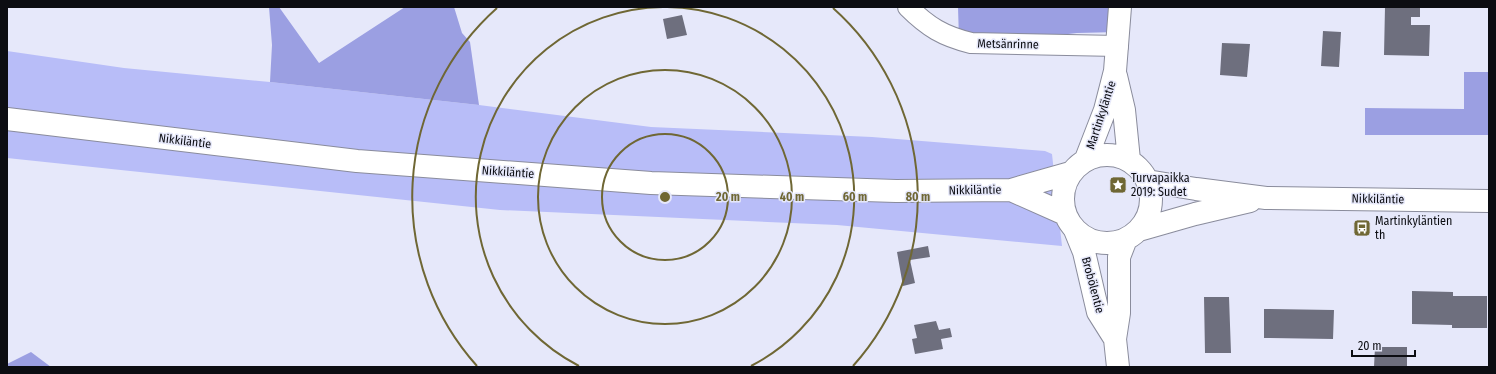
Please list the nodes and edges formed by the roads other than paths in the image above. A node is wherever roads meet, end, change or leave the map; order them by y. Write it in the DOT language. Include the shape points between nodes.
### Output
graph roads {
  1 [pos="908,7"];
  2 [pos="1120,7"];
  3 [pos="1118,46"];
  4 [pos="1115,70"];
  5 [pos="7,119"];
  6 [pos="1129,160"];
  7 [pos="1078,166"];
  8 [pos="1147,181"];
  9 [pos="1011,190"];
  10 [pos="1266,198"];
  11 [pos="1489,201"];
  12 [pos="1070,222"];
  13 [pos="1132,234"];
  14 [pos="1115,338"];
  15 [pos="1118,367"];
  1 -- 3 [label="street, Metsänrinne" via="922,21 950,37 971,43"];
  2 -- 3 [label="street, Martinkyläntie"];
  3 -- 4 [label="street, Martinkyläntie"];
  4 -- 6 [label="street, Martinkyläntie" via="1124,110"];
  4 -- 7 [label="street, Martinkyläntie" via="1105,110"];
  5 -- 9 [label="street, Nikkiläntie" via="357,161 643,182 896,191"];
  6 -- 7 [label="street" via="1115,155 1100,154"];
  6 -- 8 [label="street" via="1140,169"];
  7 -- 9 [label="street, Nikkiläntie"];
  7 -- 12 [label="street" via="1064,186 1062,200"];
  8 -- 10 [label="street, Nikkiläntie"];
  8 -- 13 [label="street" via="1151,193 1151,206 1147,219"];
  9 -- 12 [label="street, Nikkiläntie"];
  10 -- 11 [label="street, Nikkiläntie"];
  10 -- 13 [label="street, Nikkiläntie" via="1194,214"];
  12 -- 13 [label="street" via="1086,238 1099,243 1112,243"];
  12 -- 14 [label="street, Brobölentie" via="1084,252 1098,312"];
  13 -- 14 [label="street, Brobölentie" via="1119,257 1119,313"];
  14 -- 15 [label="street, Brobölentie"];
}
